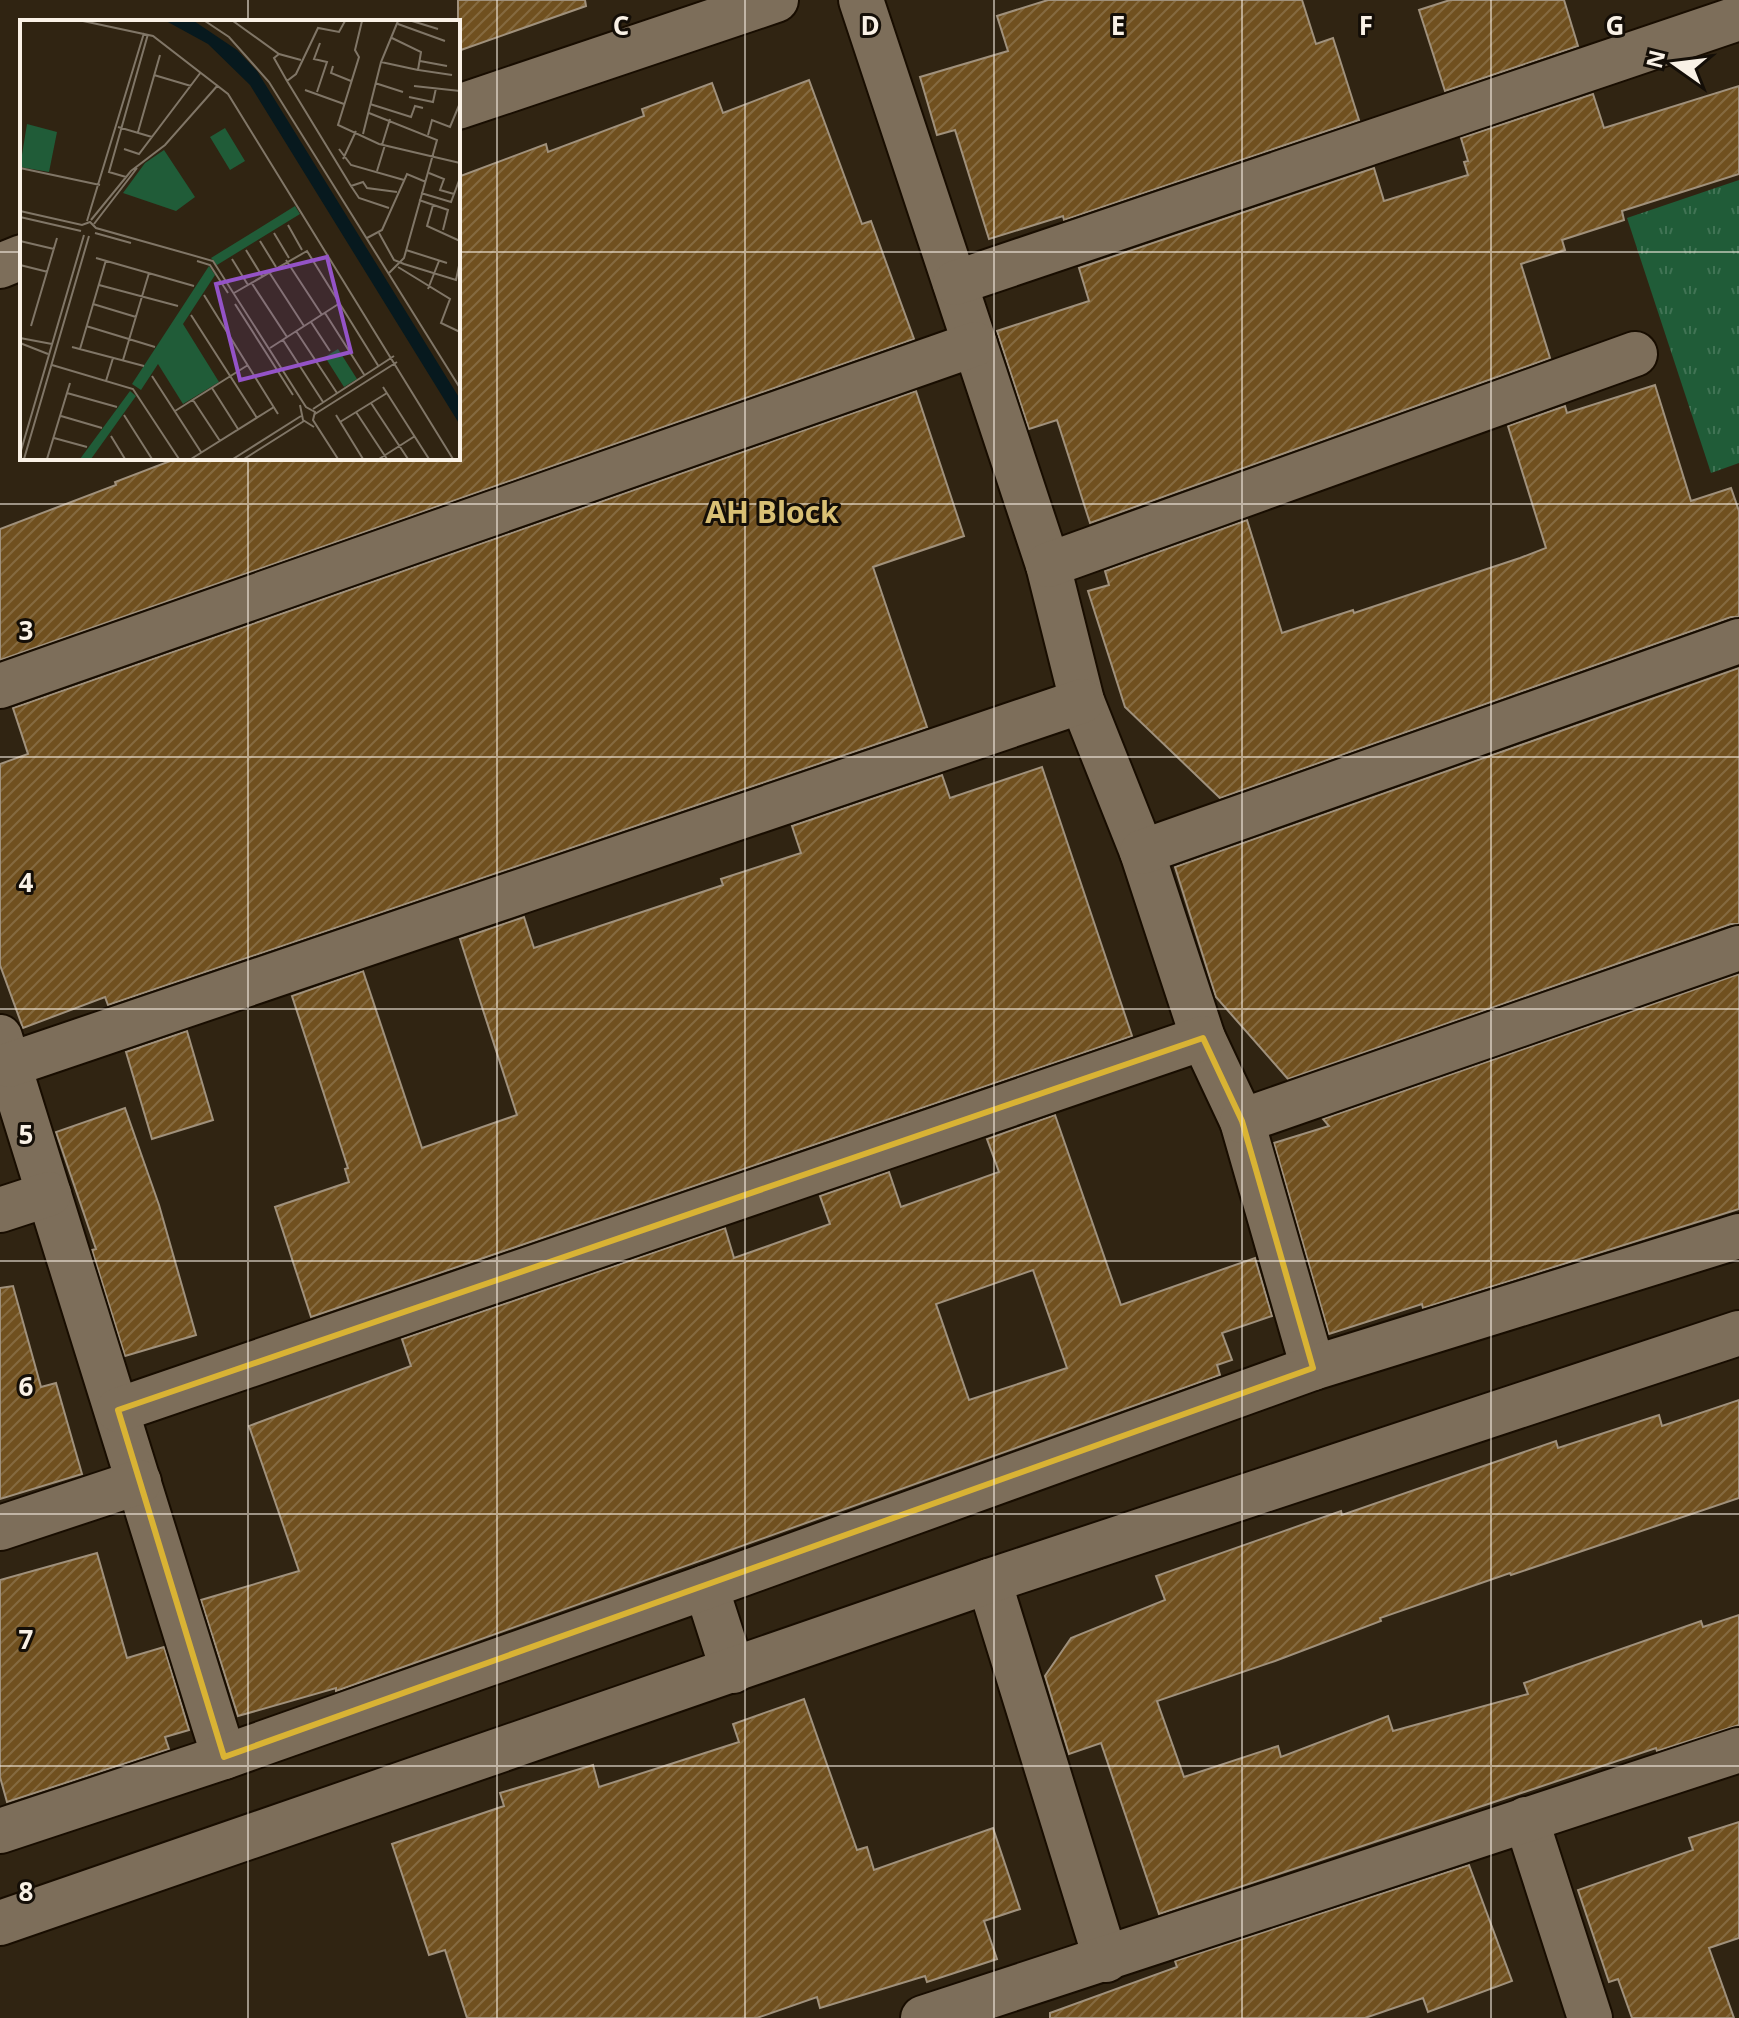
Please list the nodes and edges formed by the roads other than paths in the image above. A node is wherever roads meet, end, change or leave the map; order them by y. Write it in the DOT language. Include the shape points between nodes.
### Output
graph roads {
  1 [pos="776,0"];
  2 [pos="861,0"];
  3 [pos="1739,18"];
  4 [pos="460,106"];
  5 [pos="20,258"];
  6 [pos="0,266"];
  7 [pos="955,283"];
  8 [pos="975,344"];
  9 [pos="1635,354"];
  10 [pos="1048,565"];
  11 [pos="1739,641"];
  12 [pos="0,686"];
  13 [pos="1082,701"];
  14 [pos="1142,852"];
  15 [pos="1739,948"];
  16 [pos="1203,1038"];
  17 [pos="4,1051"];
  18 [pos="1242,1121"];
  19 [pos="49,1194"];
  20 [pos="0,1210"];
  21 [pos="1739,1236"];
  22 [pos="1739,1333"];
  23 [pos="1313,1368"];
  24 [pos="118,1410"];
  25 [pos="139,1482"];
  26 [pos="0,1528"];
  27 [pos="989,1581"];
  28 [pos="706,1587"];
  29 [pos="733,1671"];
  30 [pos="1739,1750"];
  31 [pos="224,1757"];
  32 [pos="1526,1819"];
  33 [pos="0,1831"];
  34 [pos="0,1923"];
  35 [pos="1106,1960"];
  36 [pos="923,2018"];
  37 [pos="1590,2018"];
  1 -- 4 [label="street"];
  2 -- 7 [label="street"];
  3 -- 7 [label="street"];
  5 -- 6 [label="street"];
  7 -- 8 [label="street"];
  8 -- 10 [label="street"];
  8 -- 12 [label="street"];
  9 -- 10 [label="street"];
  10 -- 13 [label="street"];
  11 -- 14 [label="street"];
  13 -- 14 [label="street"];
  13 -- 17 [label="street"];
  14 -- 16 [label="street"];
  15 -- 18 [label="street"];
  16 -- 18 [label="street"];
  16 -- 24 [label="street"];
  17 -- 19 [label="street"];
  18 -- 23 [label="street"];
  19 -- 20 [label="street"];
  19 -- 24 [label="street"];
  21 -- 23 [label="street"];
  22 -- 27 [label="street"];
  23 -- 28 [label="street"];
  24 -- 25 [label="street"];
  25 -- 26 [label="street"];
  25 -- 31 [label="street"];
  27 -- 29 [label="street"];
  27 -- 35 [label="street"];
  28 -- 29 [label="street"];
  28 -- 31 [label="street"];
  29 -- 34 [label="street"];
  30 -- 32 [label="street"];
  31 -- 33 [label="street"];
  32 -- 35 [label="street"];
  32 -- 37 [label="street"];
  35 -- 36 [label="street"];
}
